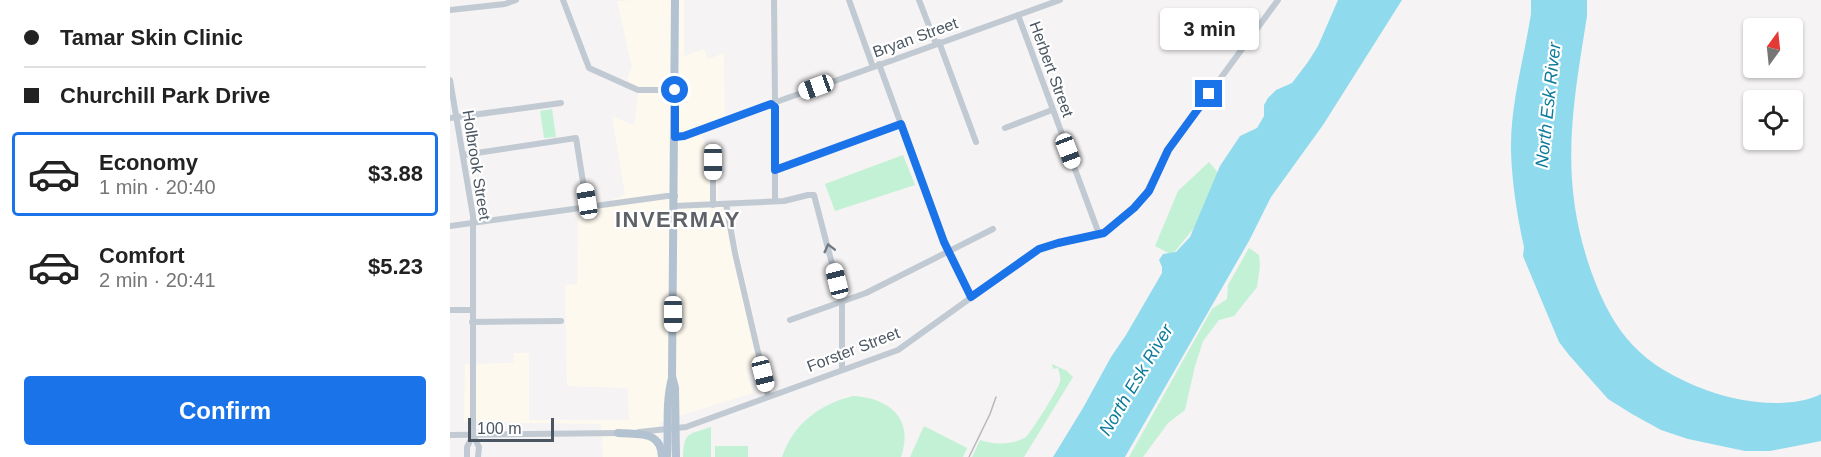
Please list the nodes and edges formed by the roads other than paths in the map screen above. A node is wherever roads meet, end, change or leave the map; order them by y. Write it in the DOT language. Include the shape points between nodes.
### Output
graph roads {
  1 [pos="516,0"];
  2 [pos="562,0"];
  3 [pos="675,0"];
  4 [pos="774,0"];
  5 [pos="849,0"];
  6 [pos="919,0"];
  7 [pos="1060,0"];
  8 [pos="1278,0"];
  9 [pos="1039,3"];
  10 [pos="450,10"];
  11 [pos="1018,15"];
  12 [pos="937,43"];
  13 [pos="876,65"];
  14 [pos="450,80"];
  15 [pos="675,90"];
  16 [pos="775,102"];
  17 [pos="561,103"];
  18 [pos="1052,110"];
  19 [pos="453,118"];
  20 [pos="901,124"];
  21 [pos="1005,128"];
  22 [pos="675,137"];
  23 [pos="976,142"];
  24 [pos="463,155"];
  25 [pos="713,162"];
  26 [pos="775,170"];
  27 [pos="675,196"];
  28 [pos="775,201"];
  29 [pos="726,204"];
  30 [pos="713,205"];
  31 [pos="674,206"];
  32 [pos="586,207"];
  33 [pos="473,223"];
  34 [pos="450,226"];
  35 [pos="993,229"];
  36 [pos="1099,234"];
  37 [pos="948,252"];
  38 [pos="971,297"];
  39 [pos="842,302"];
  40 [pos="450,310"];
  41 [pos="472,310"];
  42 [pos="790,320"];
  43 [pos="561,321"];
  44 [pos="472,322"];
  45 [pos="842,369"];
  46 [pos="768,395"];
  47 [pos="672,429"];
  48 [pos="618,433"];
  49 [pos="450,435"];
  50 [pos="473,435"];
  51 [pos="467,457"];
  52 [pos="478,457"];
  53 [pos="662,457"];
  54 [pos="667,457"];
  55 [pos="676,457"];
  1 -- 10 [label="street"];
  2 -- 15 [label="street" via="589,68 638,90"];
  3 -- 15 [label="main road"];
  4 -- 16 [label="street"];
  5 -- 13 [label="street"];
  6 -- 12 [label="street"];
  7 -- 9 [label="street, Bryan Street"];
  8 -- 36 [label="street" via="1168,150 1144,197"];
  9 -- 11 [label="street, Bryan Street"];
  11 -- 12 [label="street, Bryan Street"];
  11 -- 18 [label="street, Herbert Street"];
  12 -- 13 [label="street, Bryan Street"];
  12 -- 23 [label="street"];
  13 -- 16 [label="street, Bryan Street"];
  13 -- 20 [label="street"];
  14 -- 19 [label="street, Holbrook Street"];
  15 -- 22 [label="main road"];
  16 -- 22 [label="street, Bryan Street"];
  16 -- 26 [label="street"];
  17 -- 19 [label="street"];
  18 -- 21 [label="street"];
  18 -- 36 [label="street, Herbert Street"];
  19 -- 24 [label="street, Holbrook Street"];
  20 -- 26 [label="street"];
  20 -- 37 [label="street"];
  22 -- 27 [label="main road"];
  24 -- 32 [label="street" via="576,138"];
  24 -- 33 [label="street, Holbrook Street"];
  25 -- 30 [label="street"];
  26 -- 28 [label="street"];
  27 -- 31 [label="main road"];
  27 -- 32 [label="street"];
  28 -- 29 [label="street"];
  39 -- 28 [label="street, one-way" via="814,195"];
  29 -- 30 [label="street"];
  29 -- 46 [label="street"];
  30 -- 31 [label="street"];
  31 -- 47 [label="main road" via="672,376 668,392"];
  32 -- 33 [label="street"];
  33 -- 34 [label="street"];
  33 -- 41 [label="street, Holbrook Street"];
  35 -- 37 [label="street"];
  36 -- 38 [label="street, Forster Street" via="1039,249"];
  37 -- 38 [label="street"];
  37 -- 39 [label="street"];
  38 -- 45 [label="street, Forster Street" via="904,347"];
  39 -- 42 [label="street"];
  39 -- 45 [label="street"];
  40 -- 41 [label="street"];
  41 -- 44 [label="street, Holbrook Street"];
  43 -- 44 [label="street"];
  44 -- 50 [label="street, Holbrook Street"];
  45 -- 46 [label="street, Forster Street"];
  46 -- 47 [label="street, Forster Street"];
  47 -- 48 [label="street, Forster Street"];
  47 -- 54 [label="main road"];
  47 -- 55 [label="main road"];
  48 -- 50 [label="street, Forster Street"];
  48 -- 53 [label="main road" via="657,440"];
  49 -- 50 [label="street, Forster Street"];
  50 -- 51 [label="street, Holbrook Street"];
  50 -- 52 [label="street, Holbrook Street"];
}
